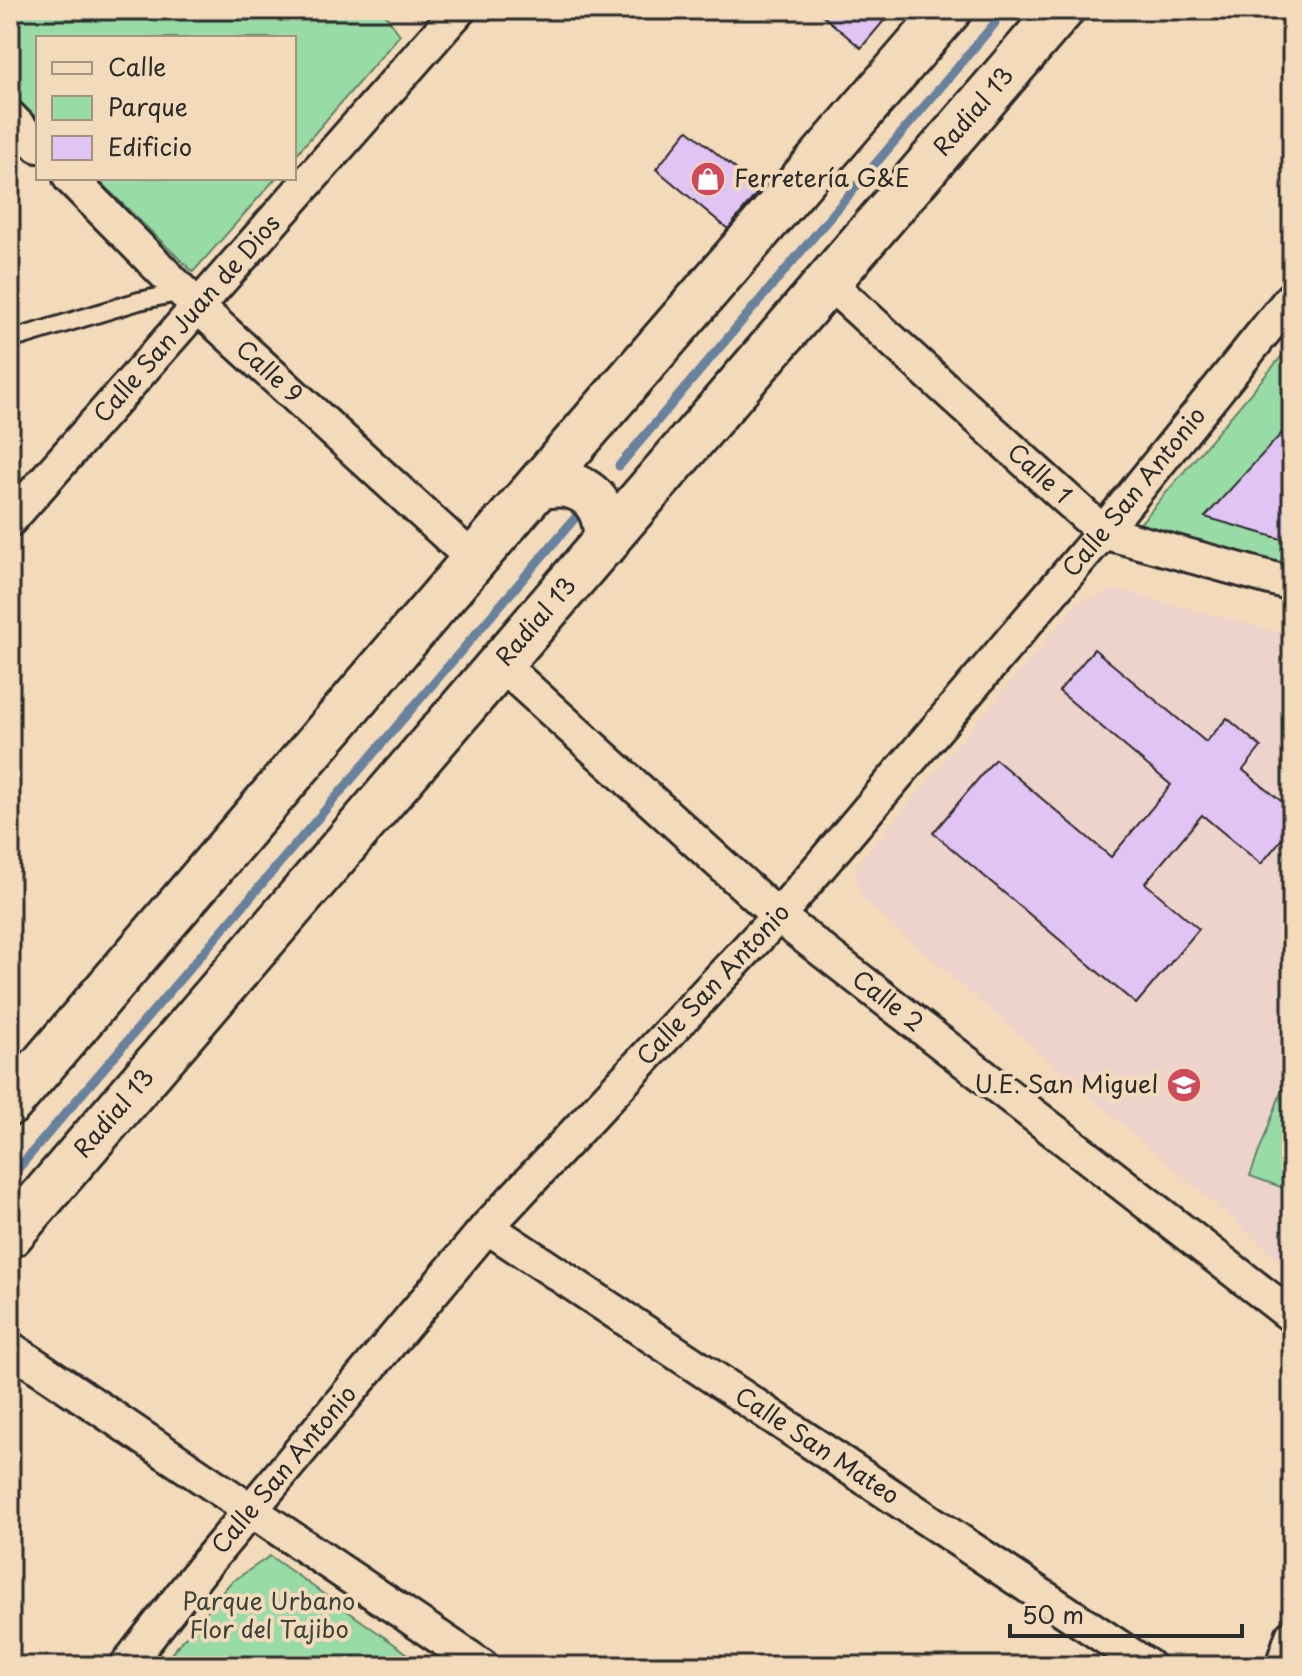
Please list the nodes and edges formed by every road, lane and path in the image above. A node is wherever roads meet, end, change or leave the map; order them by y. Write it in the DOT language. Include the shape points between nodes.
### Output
graph roads {
  1 [pos="949,10"];
  2 [pos="1061,10"];
  3 [pos="441,17"];
  4 [pos="10,117"];
  5 [pos="36,144"];
  6 [pos="72,180"];
  7 [pos="829,283"];
  8 [pos="1292,297"];
  9 [pos="190,300"];
  10 [pos="10,340"];
  11 [pos="586,431"];
  12 [pos="538,487"];
  13 [pos="651,490"];
  14 [pos="10,520"];
  15 [pos="1103,532"];
  16 [pos="606,543"];
  17 [pos="474,560"];
  18 [pos="1292,584"];
  19 [pos="502,665"];
  20 [pos="778,916"];
  21 [pos="10,1103"];
  22 [pos="487,1227"];
  23 [pos="10,1235"];
  24 [pos="1292,1316"];
  25 [pos="10,1348"];
  26 [pos="252,1509"];
  27 [pos="126,1666"];
  28 [pos="482,1666"];
  29 [pos="1148,1666"];
  1 -- 11 [label="main road"];
  2 -- 7 [label="main road, Radial 13"];
  3 -- 9 [label="street, Calle San Juan de Dios"];
  4 -- 5 [label="street"];
  6 -- 9 [label="street, Calle 9"];
  7 -- 13 [label="main road, Radial 13"];
  7 -- 15 [label="street, Calle 1"];
  8 -- 15 [label="street, Calle San Antonio"];
  9 -- 10 [label="lane" via="139,301"];
  9 -- 14 [label="street, Calle San Juan de Dios"];
  9 -- 17 [label="street, Calle 9"];
  11 -- 12 [label="main road"];
  11 -- 13 [label="main road" via="587,451 611,484 630,491"];
  12 -- 16 [label="main road" via="564,484 589,494 607,525"];
  12 -- 17 [label="main road"];
  13 -- 16 [label="main road, Radial 13"];
  15 -- 18 [label="street, Calle 1"];
  15 -- 20 [label="street, Calle San Antonio"];
  16 -- 19 [label="main road, Radial 13"];
  17 -- 21 [label="main road"];
  19 -- 20 [label="street, Calle 2"];
  19 -- 23 [label="main road, Radial 13"];
  20 -- 22 [label="street, Calle San Antonio"];
  20 -- 24 [label="street, Calle 2"];
  22 -- 26 [label="street, Calle San Antonio"];
  22 -- 29 [label="street, Calle San Mateo"];
  25 -- 26 [label="street"];
  26 -- 27 [label="street, Calle San Antonio"];
  26 -- 28 [label="street"];
}
